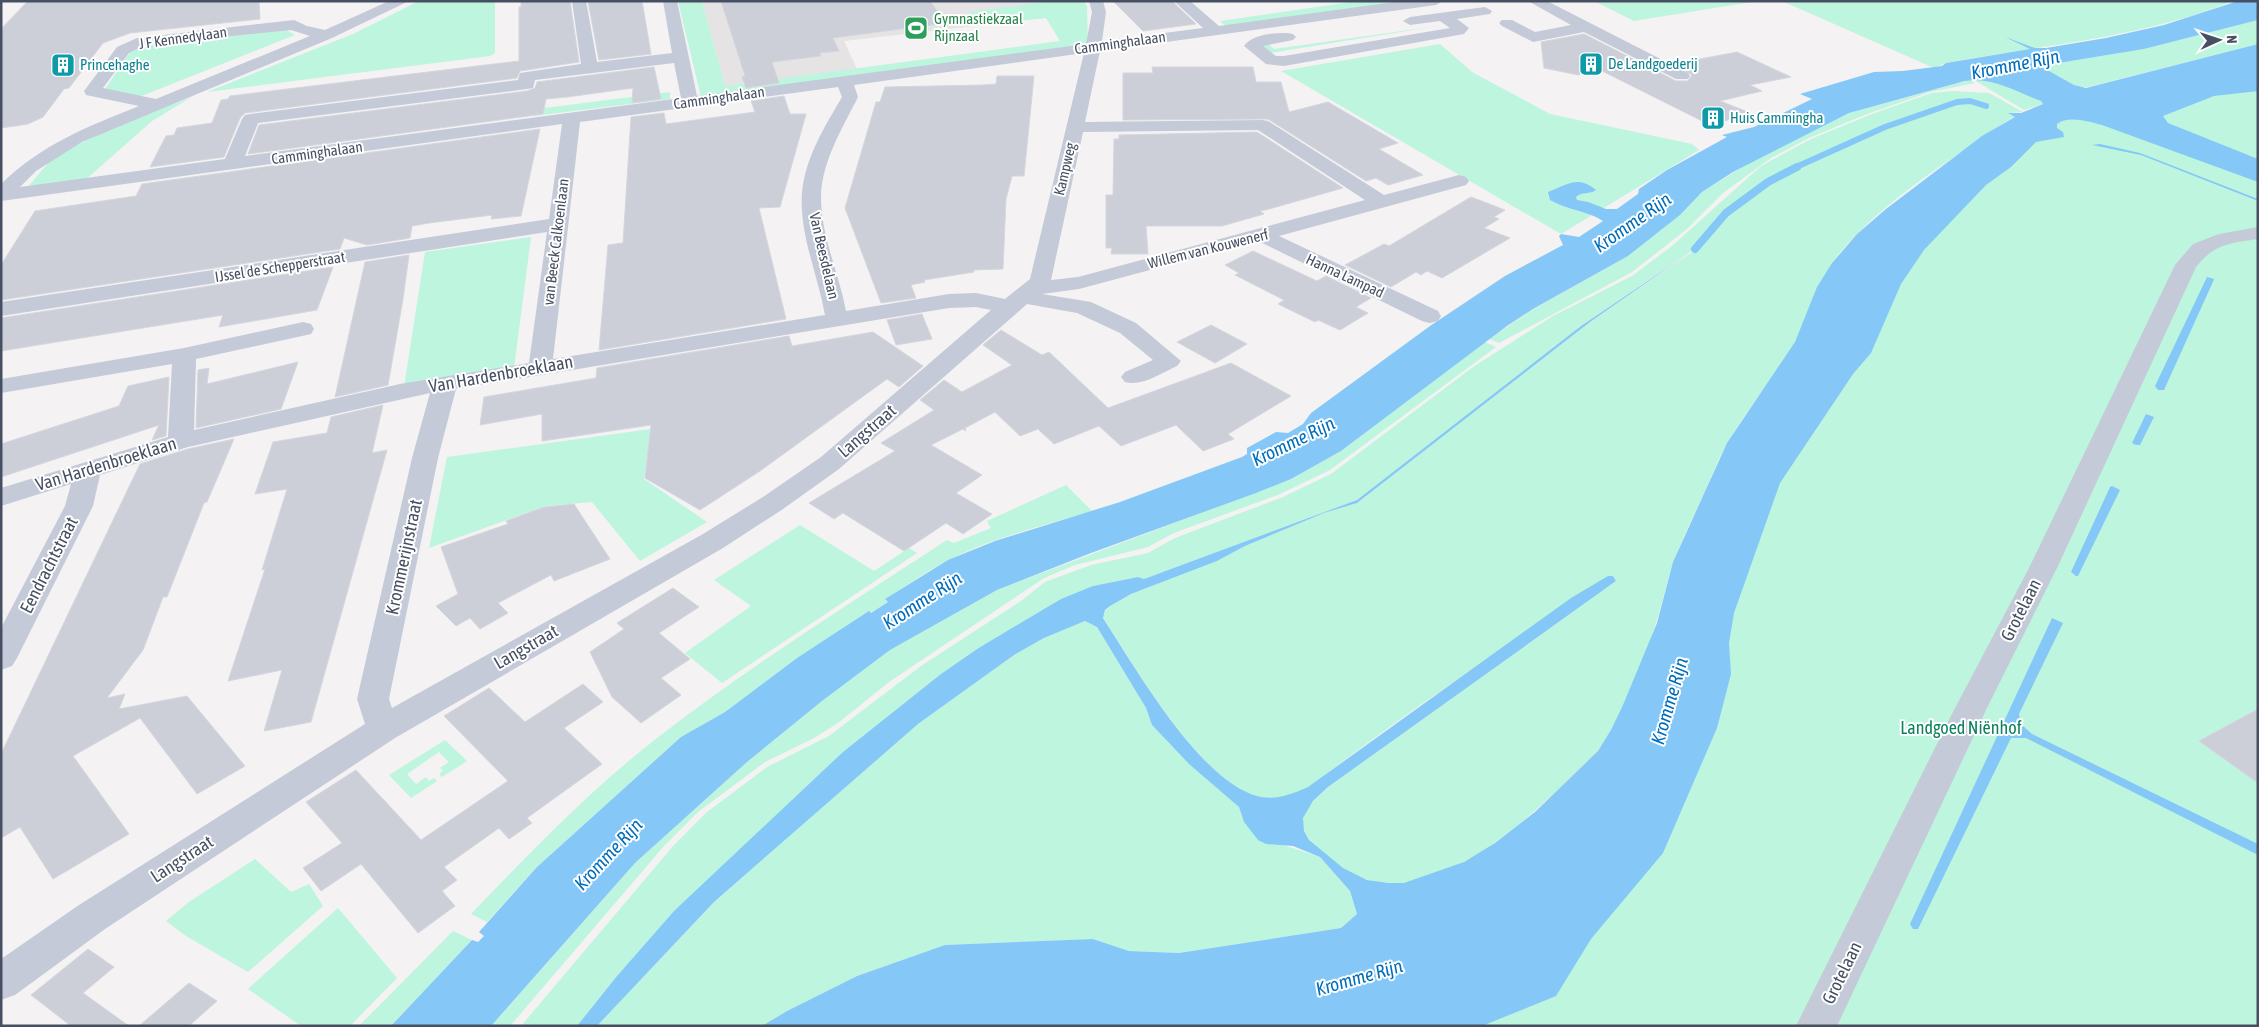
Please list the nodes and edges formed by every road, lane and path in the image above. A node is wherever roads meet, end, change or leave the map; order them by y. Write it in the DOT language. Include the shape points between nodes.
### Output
graph roads {
  1 [pos="402,1"];
  2 [pos="579,1"];
  3 [pos="670,1"];
  4 [pos="1096,1"];
  5 [pos="1181,1"];
  6 [pos="1436,1"];
  7 [pos="1535,1"];
  8 [pos="1500,6"];
  9 [pos="1478,7"];
  10 [pos="1559,13"];
  11 [pos="1443,17"];
  12 [pos="1395,23"];
  13 [pos="1507,23"];
  14 [pos="1586,27"];
  15 [pos="1215,30"];
  16 [pos="1522,31"];
  17 [pos="328,35"];
  18 [pos="1497,35"];
  19 [pos="1300,36"];
  20 [pos="1093,49"];
  21 [pos="682,57"];
  22 [pos="590,68"];
  23 [pos="1682,76"];
  24 [pos="844,81"];
  25 [pos="690,102"];
  26 [pos="154,104"];
  27 [pos="572,118"];
  28 [pos="1074,127"];
  29 [pos="232,165"];
  30 [pos="1459,181"];
  31 [pos="1,195"];
  32 [pos="1381,202"];
  33 [pos="558,224"];
  34 [pos="2258,233"];
  35 [pos="1261,236"];
  36 [pos="1021,297"];
  37 [pos="1,310"];
  38 [pos="1430,316"];
  39 [pos="837,320"];
  40 [pos="302,329"];
  41 [pos="184,355"];
  42 [pos="540,367"];
  43 [pos="1133,377"];
  44 [pos="445,384"];
  45 [pos="1,386"];
  46 [pos="181,441"];
  47 [pos="88,469"];
  48 [pos="1,497"];
  49 [pos="1,658"];
  50 [pos="384,729"];
  51 [pos="1,982"];
  52 [pos="1816,1026"];
  1 -- 17 [label="street"];
  2 -- 22 [label="street"];
  3 -- 21 [label="street"];
  4 -- 20 [label="street, Kampweg" via="1099,12"];
  5 -- 15 [label="street"];
  6 -- 15 [label="street, Camminghalaan"];
  7 -- 10 [label="street"];
  8 -- 9 [label="street"];
  9 -- 11 [label="street"];
  9 -- 13 [label="street"];
  10 -- 13 [label="street"];
  10 -- 14 [label="street"];
  11 -- 12 [label="street"];
  11 -- 19 [label="street" via="1458,25 1459,31 1284,61 1272,60 1252,46 1261,41"];
  13 -- 16 [label="street"];
  14 -- 16 [label="street" via="1532,37"];
  14 -- 23 [label="street"];
  15 -- 20 [label="street, Camminghalaan"];
  16 -- 18 [label="street"];
  17 -- 26 [label="street"];
  17 -- 26 [label="street, J F Kennedylaan" via="302,30 294,25 142,41 123,50 92,92"];
  20 -- 24 [label="street, Camminghalaan"];
  20 -- 28 [label="street, Kampweg"];
  21 -- 22 [label="street"];
  21 -- 25 [label="street"];
  22 -- 29 [label="street" via="526,76 527,84 251,119"];
  24 -- 25 [label="street, Camminghalaan"];
  24 -- 39 [label="street, Van Beesdelaan" via="850,96 824,145 812,206"];
  25 -- 27 [label="street, Camminghalaan"];
  26 -- 31 [label="street" via="54,150 29,167"];
  27 -- 29 [label="street, Camminghalaan"];
  27 -- 33 [label="street, van Beeck Calkoenlaan"];
  28 -- 32 [label="street" via="1262,126"];
  28 -- 36 [label="street, Kampweg" via="1040,280"];
  29 -- 31 [label="street, Camminghalaan"];
  30 -- 32 [label="street, Willem van Kouwenerf"];
  32 -- 35 [label="street, Willem van Kouwenerf"];
  33 -- 37 [label="street, IJssel de Schepperstraat"];
  33 -- 42 [label="street, van Beeck Calkoenlaan"];
  34 -- 52 [label="street, Grotelaan" via="2226,238 2200,248 2186,265 2043,568"];
  35 -- 36 [label="street, Willem van Kouwenerf"];
  35 -- 38 [label="street, Hanna Lampad"];
  36 -- 39 [label="street, Van Hardenbroeklaan" via="948,301"];
  36 -- 43 [label="street" via="1083,307 1128,328 1169,361"];
  36 -- 50 [label="street, Langstraat" via="830,463 773,503 713,541"];
  39 -- 42 [label="street, Van Hardenbroeklaan"];
  40 -- 41 [label="street"];
  41 -- 45 [label="street"];
  41 -- 46 [label="street"];
  42 -- 44 [label="street, Van Hardenbroeklaan"];
  44 -- 46 [label="street, Van Hardenbroeklaan" via="400,391"];
  44 -- 50 [label="street, Krommerijnstraat" via="425,458 373,699"];
  46 -- 47 [label="street, Van Hardenbroeklaan"];
  47 -- 48 [label="street, Van Hardenbroeklaan"];
  47 -- 49 [label="street, Eendrachtstraat" via="79,506"];
  50 -- 51 [label="street, Langstraat" via="92,918"];
}
